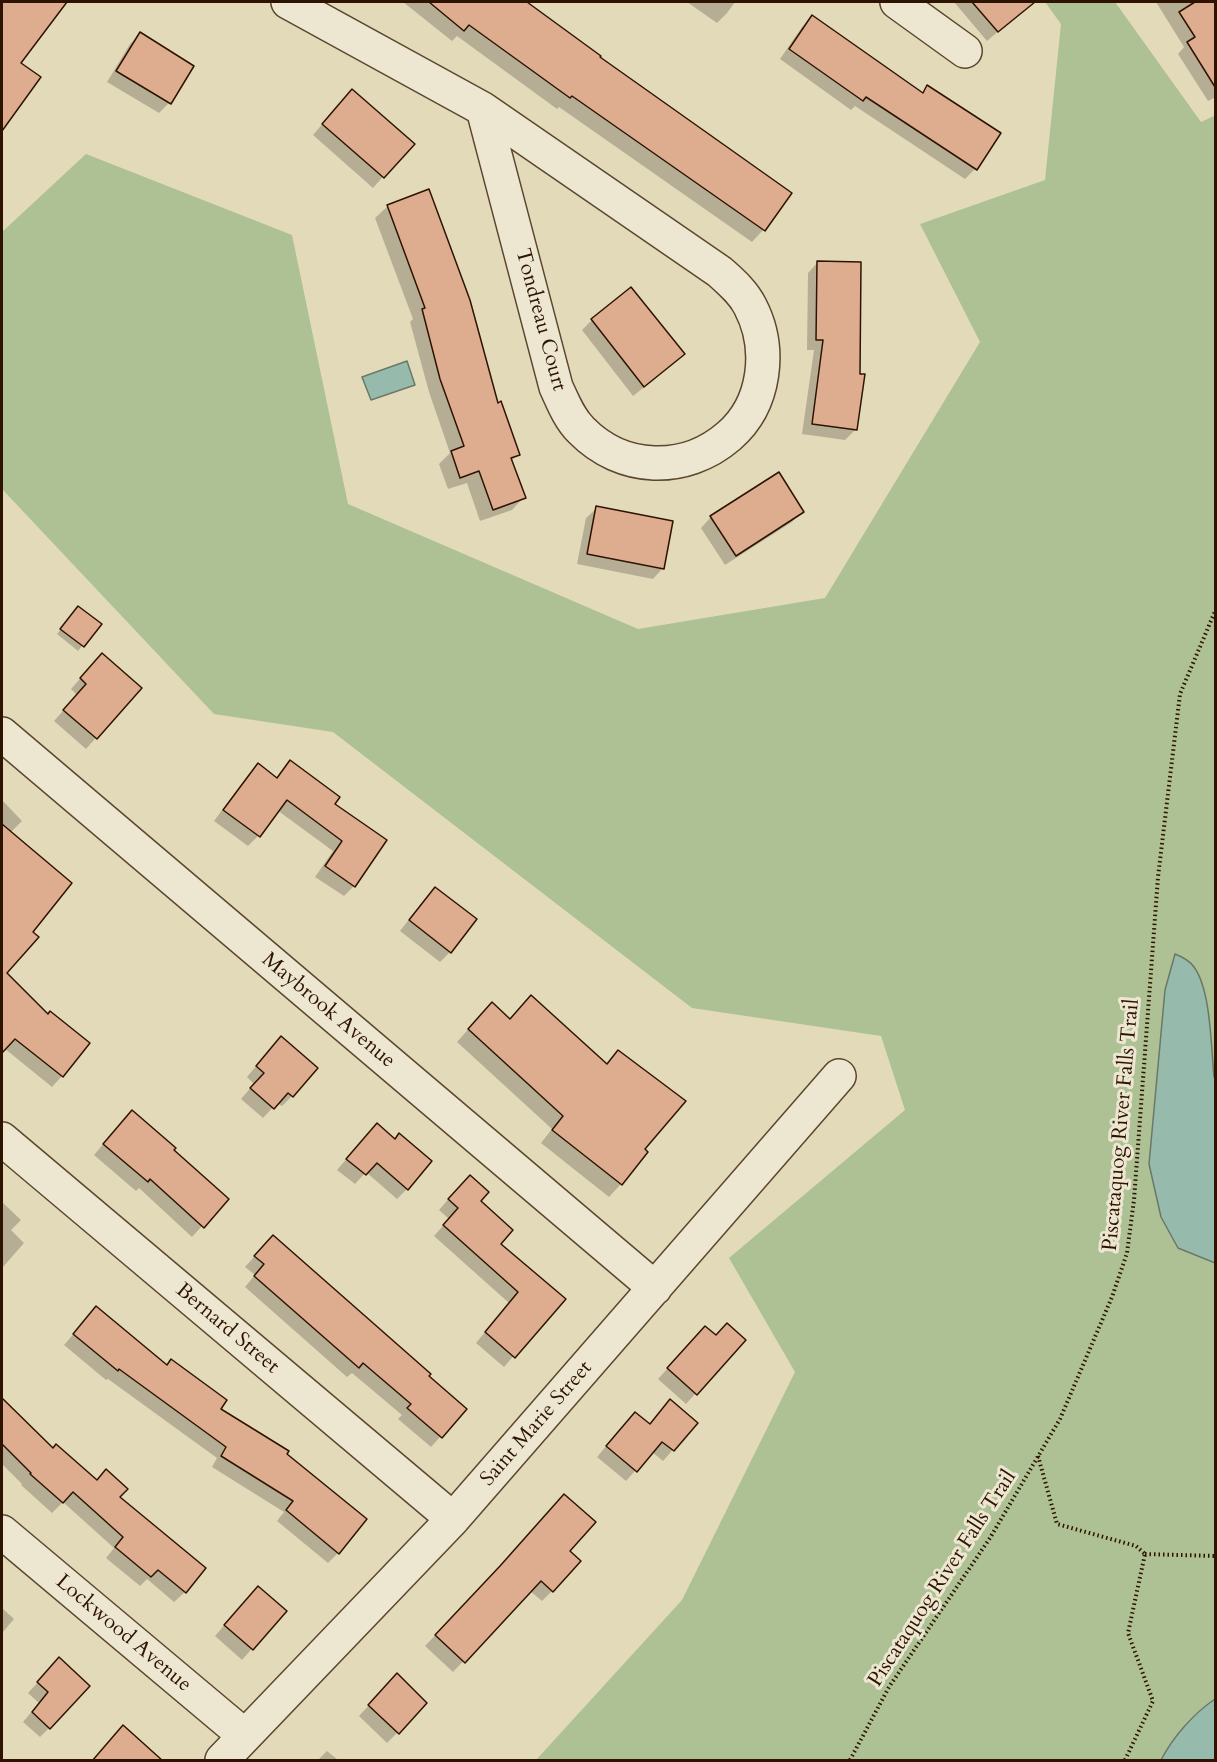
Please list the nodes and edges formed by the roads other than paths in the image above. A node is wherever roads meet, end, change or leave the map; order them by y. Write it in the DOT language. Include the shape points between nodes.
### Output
graph roads {
  1 [pos="288,2"];
  2 [pos="897,2"];
  3 [pos="965,51"];
  4 [pos="483,109"];
  5 [pos="2,734"];
  6 [pos="839,1076"];
  7 [pos="2,1139"];
  8 [pos="654,1288"];
  9 [pos="453,1520"];
  10 [pos="2,1532"];
  11 [pos="245,1736"];
  12 [pos="222,1761"];
  1 -- 4 [label="street, Tondreau Court"];
  2 -- 3 [label="street"];
  4 -- 4 [label="street, Tondreau Court" via="736,286 758,324 763,371 757,395 731,435 689,459 666,464 618,456 579,429 556,387"];
  5 -- 8 [label="street, Maybrook Avenue"];
  6 -- 8 [label="street, Saint Marie Street"];
  7 -- 9 [label="street, Bernard Street"];
  8 -- 9 [label="street, Saint Marie Street"];
  9 -- 11 [label="street, Saint Marie Street"];
  10 -- 11 [label="street, Lockwood Avenue"];
  11 -- 12 [label="street, Saint Marie Street"];
}
